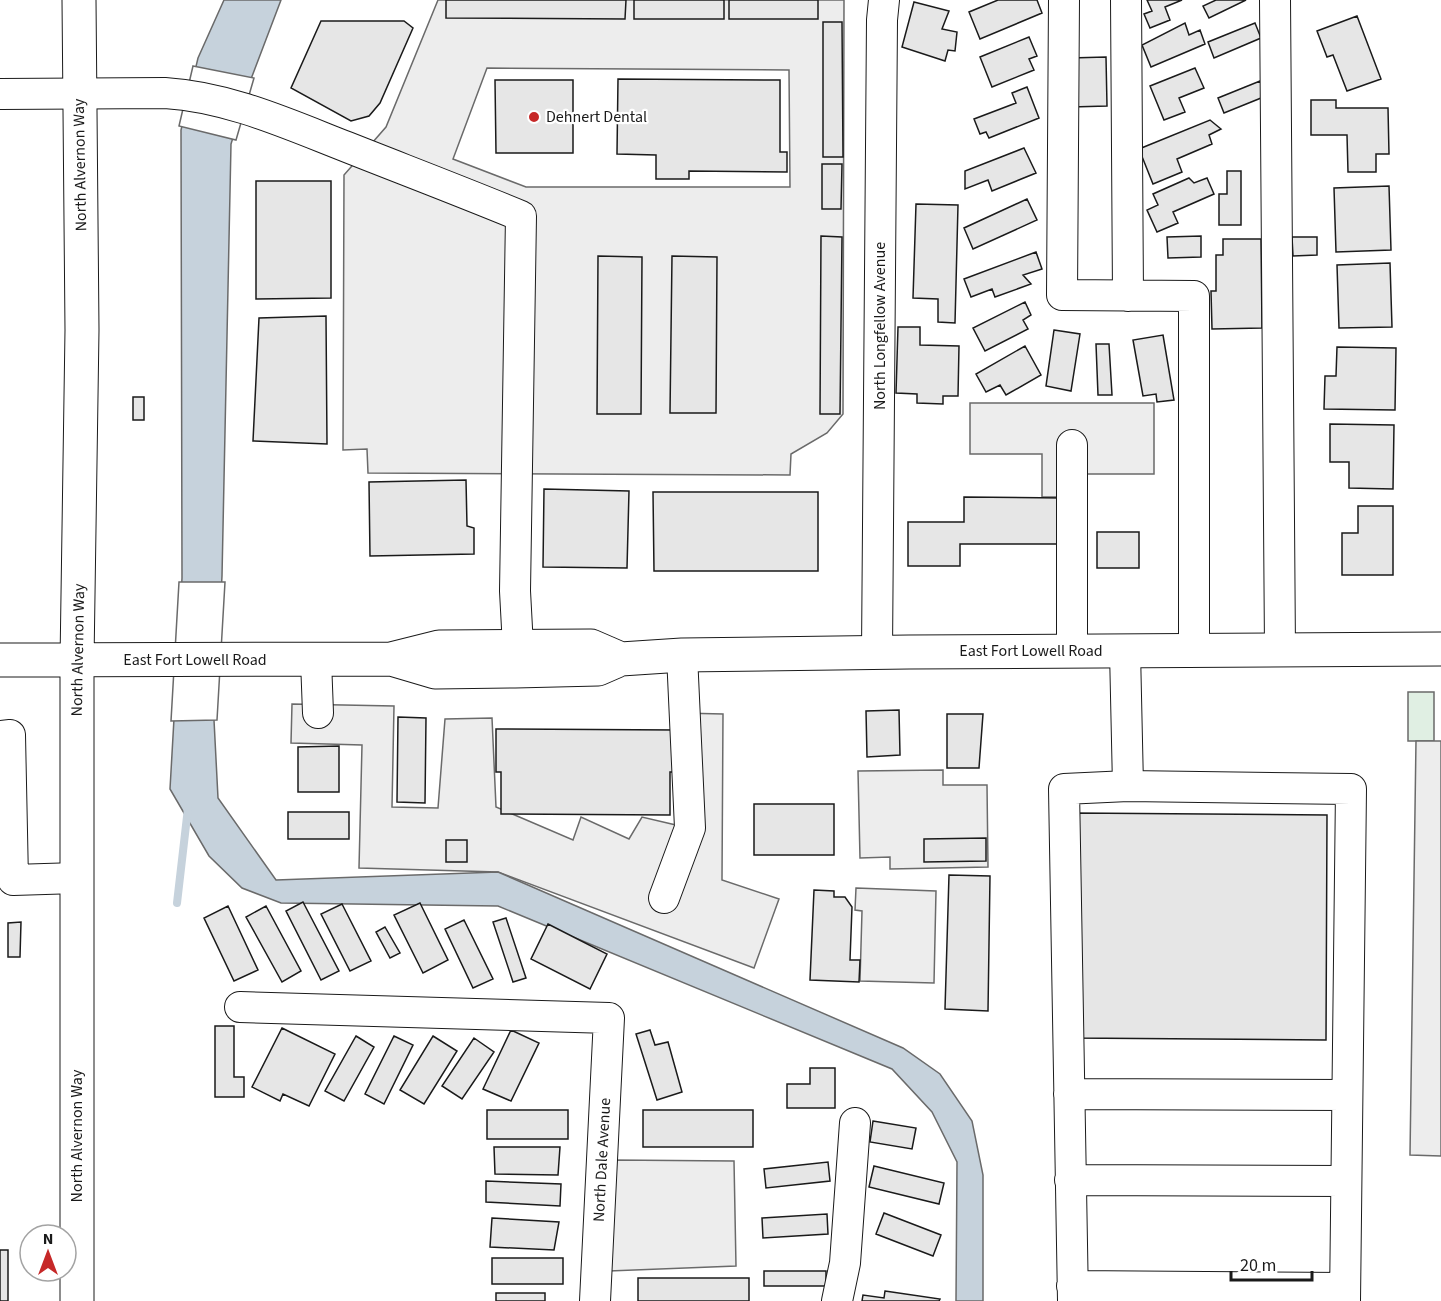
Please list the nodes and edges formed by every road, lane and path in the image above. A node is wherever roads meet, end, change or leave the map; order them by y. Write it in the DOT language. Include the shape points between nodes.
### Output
graph roads {
  1 [pos="79,0"];
  2 [pos="884,0"];
  3 [pos="1064,0"];
  4 [pos="1126,0"];
  5 [pos="1275,0"];
  6 [pos="79,93"];
  7 [pos="0,94"];
  8 [pos="1128,296"];
  9 [pos="1072,445"];
  10 [pos="518,647"];
  11 [pos="1441,649"];
  12 [pos="1280,650"];
  13 [pos="1072,651"];
  14 [pos="1125,651"];
  15 [pos="1194,651"];
  16 [pos="877,652"];
  17 [pos="682,656"];
  18 [pos="391,659"];
  19 [pos="621,659"];
  20 [pos="0,660"];
  21 [pos="316,660"];
  22 [pos="77,661"];
  23 [pos="318,713"];
  24 [pos="0,736"];
  25 [pos="1128,786"];
  26 [pos="6,855"];
  27 [pos="77,878"];
  28 [pos="664,898"];
  29 [pos="240,1007"];
  30 [pos="1069,1094"];
  31 [pos="1347,1095"];
  32 [pos="855,1123"];
  33 [pos="1071,1180"];
  34 [pos="1346,1181"];
  35 [pos="1072,1294"];
  36 [pos="1345,1295"];
  37 [pos="77,1301"];
  38 [pos="595,1301"];
  39 [pos="837,1301"];
  1 -- 6 [label="main road, North Alvernon Way"];
  2 -- 16 [label="street, North Longfellow Avenue"];
  3 -- 8 [label="street" via="1062,295"];
  4 -- 8 [label="street"];
  5 -- 12 [label="street"];
  6 -- 7 [label="street"];
  6 -- 10 [label="street" via="178,94 251,110 521,216 515,591"];
  6 -- 22 [label="main road, North Alvernon Way" via="82,330"];
  8 -- 15 [label="street" via="1194,296"];
  9 -- 13 [label="street"];
  10 -- 18 [label="main road, East Fort Lowell Road" via="439,647"];
  10 -- 19 [label="main road, East Fort Lowell Road" via="591,646"];
  11 -- 12 [label="main road, East Fort Lowell Road"];
  12 -- 15 [label="main road, East Fort Lowell Road"];
  13 -- 14 [label="main road, East Fort Lowell Road"];
  13 -- 16 [label="main road, East Fort Lowell Road"];
  14 -- 15 [label="main road, East Fort Lowell Road"];
  14 -- 25 [label="street"];
  16 -- 17 [label="main road, East Fort Lowell Road"];
  17 -- 19 [label="main road, East Fort Lowell Road"];
  17 -- 28 [label="street" via="690,828"];
  18 -- 19 [label="main road, East Fort Lowell Road" via="435,672 598,669"];
  18 -- 21 [label="main road, East Fort Lowell Road"];
  20 -- 22 [label="main road, East Fort Lowell Road"];
  21 -- 22 [label="main road, East Fort Lowell Road"];
  21 -- 23 [label="street"];
  22 -- 27 [label="main road, North Alvernon Way"];
  24 -- 26 [label="street" via="10,735"];
  25 -- 30 [label="street" via="1064,789"];
  25 -- 31 [label="street" via="1351,789"];
  26 -- 27 [label="street" via="14,880"];
  27 -- 37 [label="main road, North Alvernon Way"];
  29 -- 38 [label="street, North Dale Avenue" via="609,1018"];
  30 -- 31 [label="street"];
  30 -- 33 [label="street"];
  31 -- 34 [label="street"];
  32 -- 39 [label="street" via="845,1263"];
  33 -- 34 [label="street"];
  33 -- 35 [label="street"];
  34 -- 36 [label="street"];
  35 -- 36 [label="street"];
}
